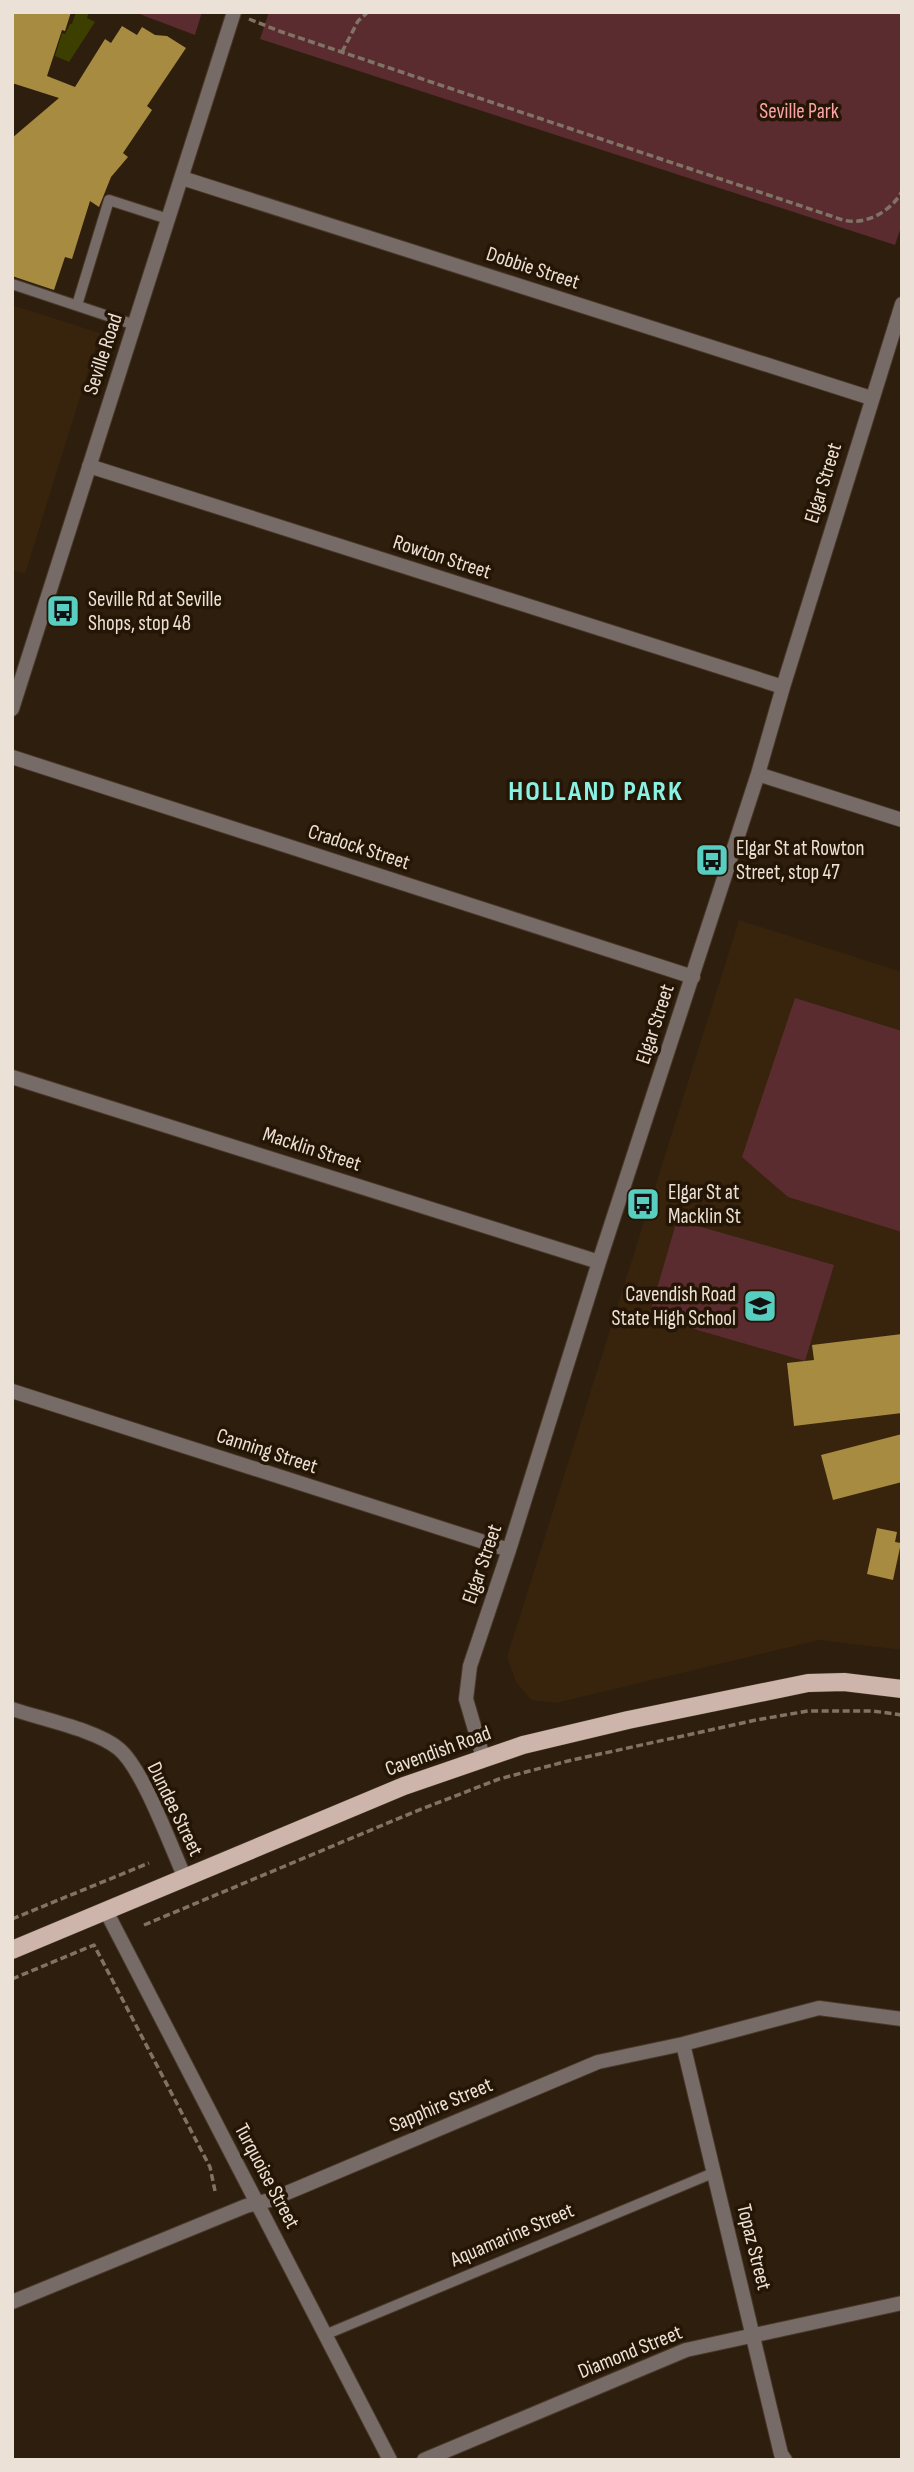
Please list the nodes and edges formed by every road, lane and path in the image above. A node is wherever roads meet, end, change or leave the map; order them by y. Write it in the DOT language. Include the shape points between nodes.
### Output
graph roads {
  1 [pos="368,12"];
  2 [pos="239,14"];
  3 [pos="361,14"];
  4 [pos="342,52"];
  5 [pos="182,178"];
  6 [pos="902,191"];
  7 [pos="168,219"];
  8 [pos="12,284"];
  9 [pos="902,304"];
  10 [pos="77,305"];
  11 [pos="135,324"];
  12 [pos="871,398"];
  13 [pos="89,466"];
  14 [pos="783,687"];
  15 [pos="12,709"];
  16 [pos="12,757"];
  17 [pos="758,774"];
  18 [pos="902,820"];
  19 [pos="692,977"];
  20 [pos="12,1077"];
  21 [pos="600,1262"];
  22 [pos="12,1391"];
  23 [pos="509,1550"];
  24 [pos="902,1689"];
  25 [pos="12,1709"];
  26 [pos="902,1715"];
  27 [pos="482,1757"];
  28 [pos="149,1863"];
  29 [pos="185,1878"];
  30 [pos="106,1911"];
  31 [pos="12,1919"];
  32 [pos="144,1925"];
  33 [pos="12,1950"];
  34 [pos="12,1979"];
  35 [pos="902,2019"];
  36 [pos="683,2044"];
  37 [pos="713,2173"];
  38 [pos="215,2191"];
  39 [pos="257,2203"];
  40 [pos="12,2302"];
  41 [pos="902,2303"];
  42 [pos="327,2334"];
  43 [pos="754,2335"];
  44 [pos="390,2460"];
  45 [pos="424,2460"];
  46 [pos="785,2460"];
  1 -- 3 [label="path"];
  2 -- 4 [label="path"];
  2 -- 5 [label="street, Seville Road"];
  3 -- 4 [label="path"];
  4 -- 6 [label="path" via="851,222 879,214 897,201"];
  5 -- 7 [label="street, Seville Road"];
  5 -- 12 [label="street, Dobbie Street"];
  7 -- 10 [label="lane" via="109,200"];
  7 -- 11 [label="street, Seville Road"];
  8 -- 10 [label="lane"];
  9 -- 12 [label="street, Elgar Street"];
  10 -- 11 [label="lane"];
  11 -- 13 [label="street, Seville Road"];
  12 -- 14 [label="street, Elgar Street"];
  13 -- 14 [label="street, Rowton Street"];
  13 -- 15 [label="street, Seville Road"];
  14 -- 17 [label="street, Elgar Street"];
  16 -- 19 [label="street, Cradock Street"];
  17 -- 18 [label="street"];
  17 -- 19 [label="street, Elgar Street"];
  19 -- 21 [label="street, Elgar Street"];
  20 -- 21 [label="street, Macklin Street"];
  21 -- 23 [label="street, Elgar Street"];
  22 -- 23 [label="street, Canning Street"];
  23 -- 27 [label="street, Elgar Street" via="467,1677 467,1709"];
  24 -- 27 [label="main road, Cavendish Road" via="808,1683 567,1733"];
  25 -- 29 [label="street, Dundee Street" via="96,1736 119,1749 140,1777"];
  26 -- 32 [label="path" via="808,1711 499,1779"];
  27 -- 29 [label="main road, Cavendish Road"];
  28 -- 31 [label="path"];
  29 -- 30 [label="main road, Cavendish Road"];
  30 -- 33 [label="main road, Cavendish Road"];
  30 -- 39 [label="street, Turquoise Street"];
  34 -- 38 [label="path" via="94,1945 210,2167"];
  35 -- 36 [label="street, Sapphire Street" via="819,2008"];
  36 -- 37 [label="street, Topaz Street"];
  36 -- 39 [label="street, Sapphire Street" via="598,2063"];
  37 -- 42 [label="lane, Aquamarine Street"];
  37 -- 43 [label="street, Topaz Street"];
  39 -- 40 [label="street, Sapphire Street"];
  39 -- 42 [label="street, Turquoise Street"];
  41 -- 43 [label="street, Diamond Street"];
  42 -- 44 [label="street, Turquoise Street"];
  43 -- 45 [label="street, Diamond Street" via="686,2350"];
  43 -- 46 [label="street, Topaz Street"];
}
